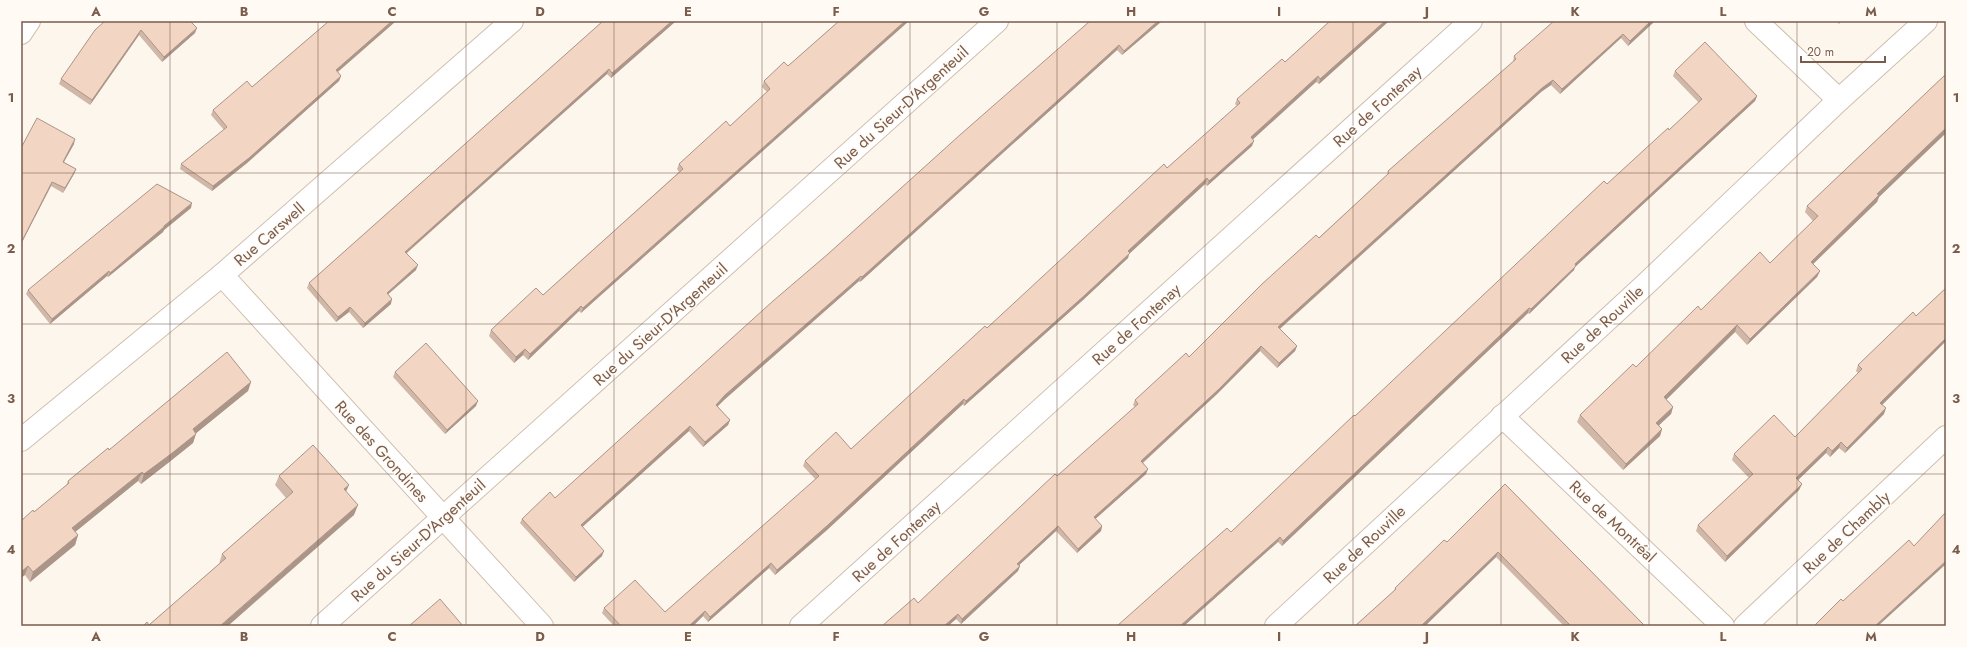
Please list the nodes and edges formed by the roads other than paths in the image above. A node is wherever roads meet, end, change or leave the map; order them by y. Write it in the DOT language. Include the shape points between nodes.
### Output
graph roads {
  1 [pos="29,21"];
  2 [pos="512,21"];
  3 [pos="997,21"];
  4 [pos="1471,21"];
  5 [pos="1756,21"];
  6 [pos="1926,21"];
  7 [pos="21,33"];
  8 [pos="1839,100"];
  9 [pos="222,275"];
  10 [pos="1502,416"];
  11 [pos="1946,437"];
  12 [pos="21,440"];
  13 [pos="443,518"];
  14 [pos="322,626"];
  15 [pos="542,626"];
  16 [pos="801,626"];
  17 [pos="1276,626"];
  18 [pos="1723,626"];
  19 [pos="1745,626"];
  1 -- 7 [label="street"];
  2 -- 9 [label="street, Rue Carswell"];
  3 -- 13 [label="street, Rue du Sieur-D'Argenteuil"];
  4 -- 16 [label="street, Rue de Fontenay"];
  5 -- 8 [label="street"];
  6 -- 8 [label="street, Rue de Rouville"];
  8 -- 10 [label="street, Rue de Rouville" via="1648,282"];
  9 -- 12 [label="street, Rue Carswell"];
  9 -- 13 [label="street, Rue des Grondines"];
  10 -- 17 [label="street, Rue de Rouville"];
  10 -- 18 [label="street, Rue de Montréal"];
  11 -- 19 [label="street, Rue de Chambly"];
  13 -- 14 [label="street, Rue du Sieur-D'Argenteuil"];
  13 -- 15 [label="street, Rue des Grondines"];
}
